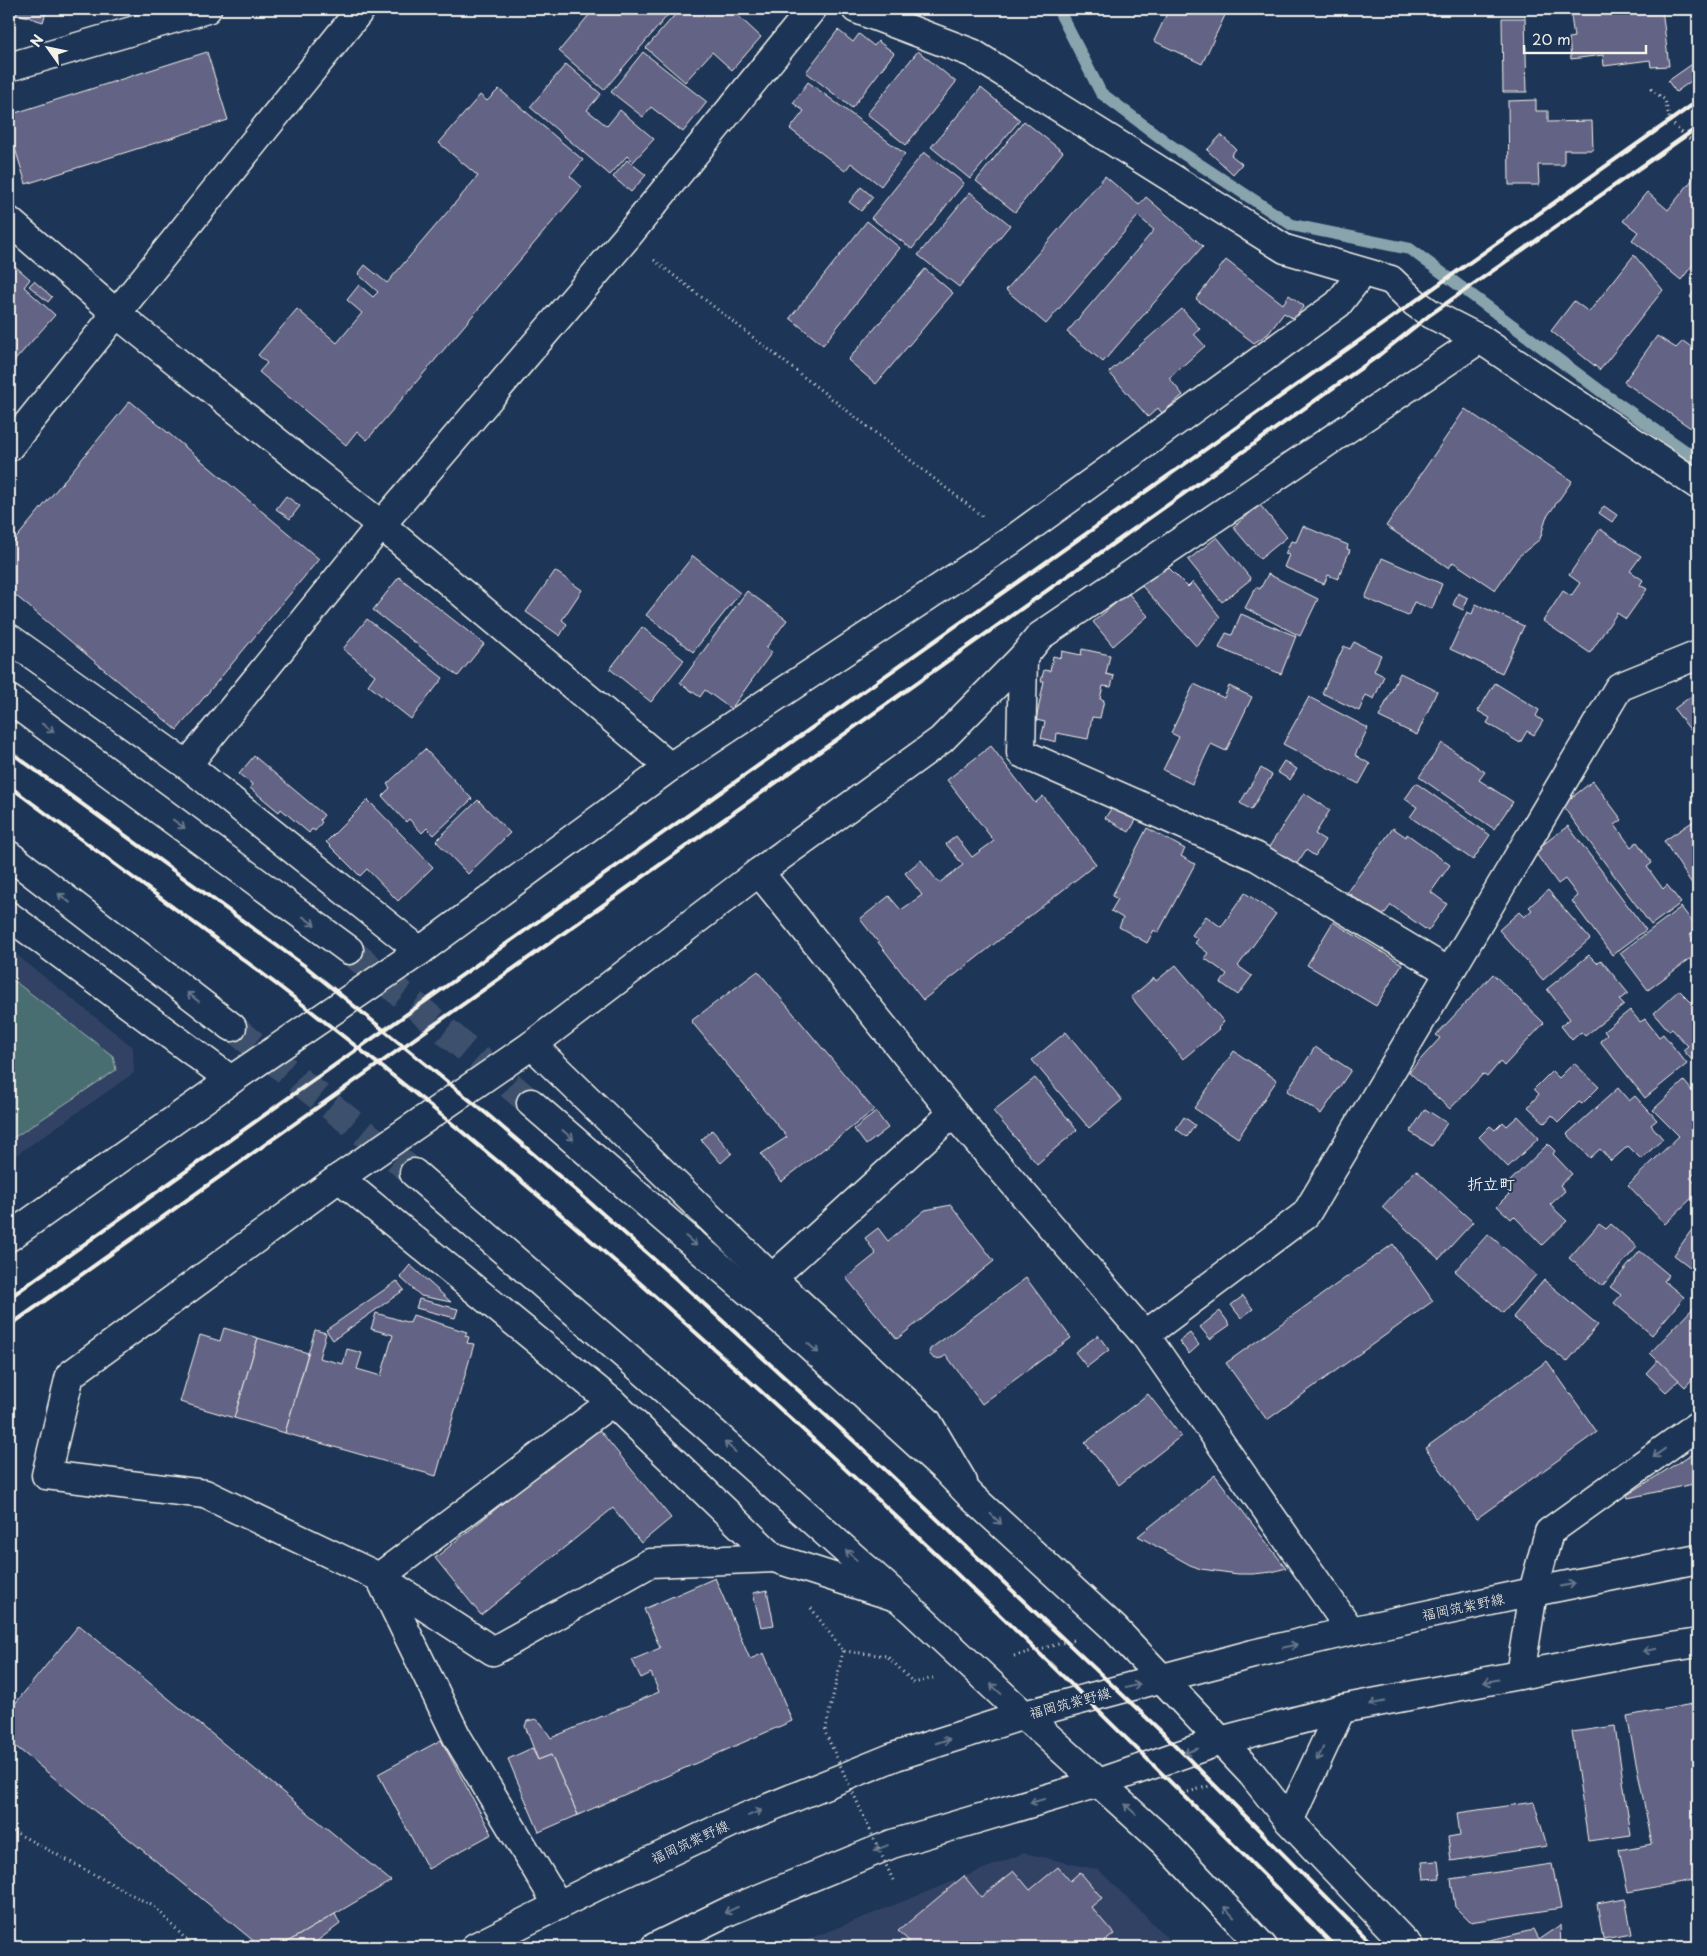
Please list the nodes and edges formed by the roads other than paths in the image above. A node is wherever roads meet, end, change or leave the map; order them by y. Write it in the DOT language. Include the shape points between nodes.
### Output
graph roads {
  1 [pos="207,9"];
  2 [pos="361,9"];
  3 [pos="812,9"];
  4 [pos="856,9"];
  5 [pos="9,67"];
  6 [pos="9,221"];
  7 [pos="1362,273"];
  8 [pos="117,314"];
  9 [pos="1480,339"];
  10 [pos="9,447"];
  11 [pos="1698,485"];
  12 [pos="381,525"];
  13 [pos="9,638"];
  14 [pos="1698,655"];
  15 [pos="1023,657"];
  16 [pos="9,699"];
  17 [pos="187,765"];
  18 [pos="670,767"];
  19 [pos="9,855"];
  20 [pos="759,872"];
  21 [pos="9,916"];
  22 [pos="349,950"];
  23 [pos="420,952"];
  24 [pos="1449,972"];
  25 [pos="232,1027"];
  26 [pos="532,1045"];
  27 [pos="231,1080"];
  28 [pos="531,1103"];
  29 [pos="953,1113"];
  30 [pos="414,1173"];
  31 [pos="339,1178"];
  32 [pos="9,1237"];
  33 [pos="772,1278"];
  34 [pos="1145,1335"];
  35 [pos="612,1402"];
  36 [pos="1698,1425"];
  37 [pos="972,1497"];
  38 [pos="774,1558"];
  39 [pos="1698,1560"];
  40 [pos="380,1577"];
  41 [pos="1534,1592"];
  42 [pos="899,1598"];
  43 [pos="1351,1631"];
  44 [pos="1698,1643"];
  45 [pos="1520,1675"];
  46 [pos="1162,1678"];
  47 [pos="1341,1709"];
  48 [pos="1024,1715"];
  49 [pos="1220,1741"];
  50 [pos="1099,1783"];
  51 [pos="1289,1821"];
  52 [pos="558,1905"];
  53 [pos="475,1947"];
  54 [pos="656,1947"];
  55 [pos="1263,1947"];
  56 [pos="1409,1947"];
  1 -- 5 [label="street"];
  2 -- 8 [label="street"];
  3 -- 12 [label="street" via="626,238"];
  4 -- 7 [label="street" via="972,53 1285,249"];
  6 -- 8 [label="street"];
  7 -- 9 [label="street" via="1391,280 1431,314"];
  7 -- 18 [label="street" via="1338,304 1012,540"];
  8 -- 10 [label="street"];
  8 -- 12 [label="street"];
  9 -- 11 [label="street"];
  9 -- 15 [label="street" via="1040,636"];
  12 -- 17 [label="street"];
  12 -- 18 [label="street"];
  13 -- 17 [label="street"];
  14 -- 24 [label="street" via="1619,687"];
  15 -- 20 [label="street" via="941,740"];
  15 -- 24 [label="street" via="1021,752 1257,856"];
  16 -- 22 [label="street, one-way"];
  17 -- 23 [label="street"];
  18 -- 23 [label="street"];
  25 -- 19 [label="street, one-way"];
  20 -- 26 [label="street"];
  20 -- 29 [label="street"];
  21 -- 27 [label="street"];
  23 -- 27 [label="street"];
  24 -- 34 [label="street" via="1306,1214"];
  26 -- 31 [label="street"];
  26 -- 33 [label="street"];
  27 -- 32 [label="street"];
  28 -- 37 [label="street, one-way" via="787,1325"];
  29 -- 33 [label="street"];
  29 -- 34 [label="street"];
  42 -- 30 [label="street, one-way" via="702,1422"];
  31 -- 35 [label="street"];
  31 -- 40 [label="street" via="70,1375 46,1475 205,1494"];
  33 -- 37 [label="street" via="927,1421"];
  34 -- 43 [label="street"];
  35 -- 38 [label="street"];
  35 -- 40 [label="street"];
  36 -- 41 [label="street, one-way" via="1549,1532"];
  37 -- 46 [label="street, one-way"];
  38 -- 40 [label="street" via="650,1564 493,1651"];
  38 -- 42 [label="street"];
  41 -- 39 [label="street, 福岡筑紫野線, one-way"];
  40 -- 52 [label="street" via="457,1737"];
  41 -- 43 [label="street, 福岡筑紫野線"];
  41 -- 45 [label="street"];
  48 -- 42 [label="street, one-way"];
  46 -- 43 [label="street, 福岡筑紫野線, one-way"];
  44 -- 45 [label="street, one-way"];
  45 -- 47 [label="street, one-way"];
  48 -- 46 [label="street, 福岡筑紫野線, one-way"];
  46 -- 49 [label="street"];
  47 -- 49 [label="street"];
  47 -- 51 [label="street, one-way"];
  48 -- 50 [label="street"];
  52 -- 48 [label="street, 福岡筑紫野線, one-way" via="731,1822 896,1756"];
  49 -- 50 [label="street, one-way"];
  49 -- 51 [label="street" via="1252,1774"];
  50 -- 54 [label="street, one-way" via="892,1844 730,1911"];
  55 -- 50 [label="street, one-way" via="1165,1843"];
  51 -- 56 [label="street"];
  52 -- 53 [label="street, 福岡筑紫野線"];
}
